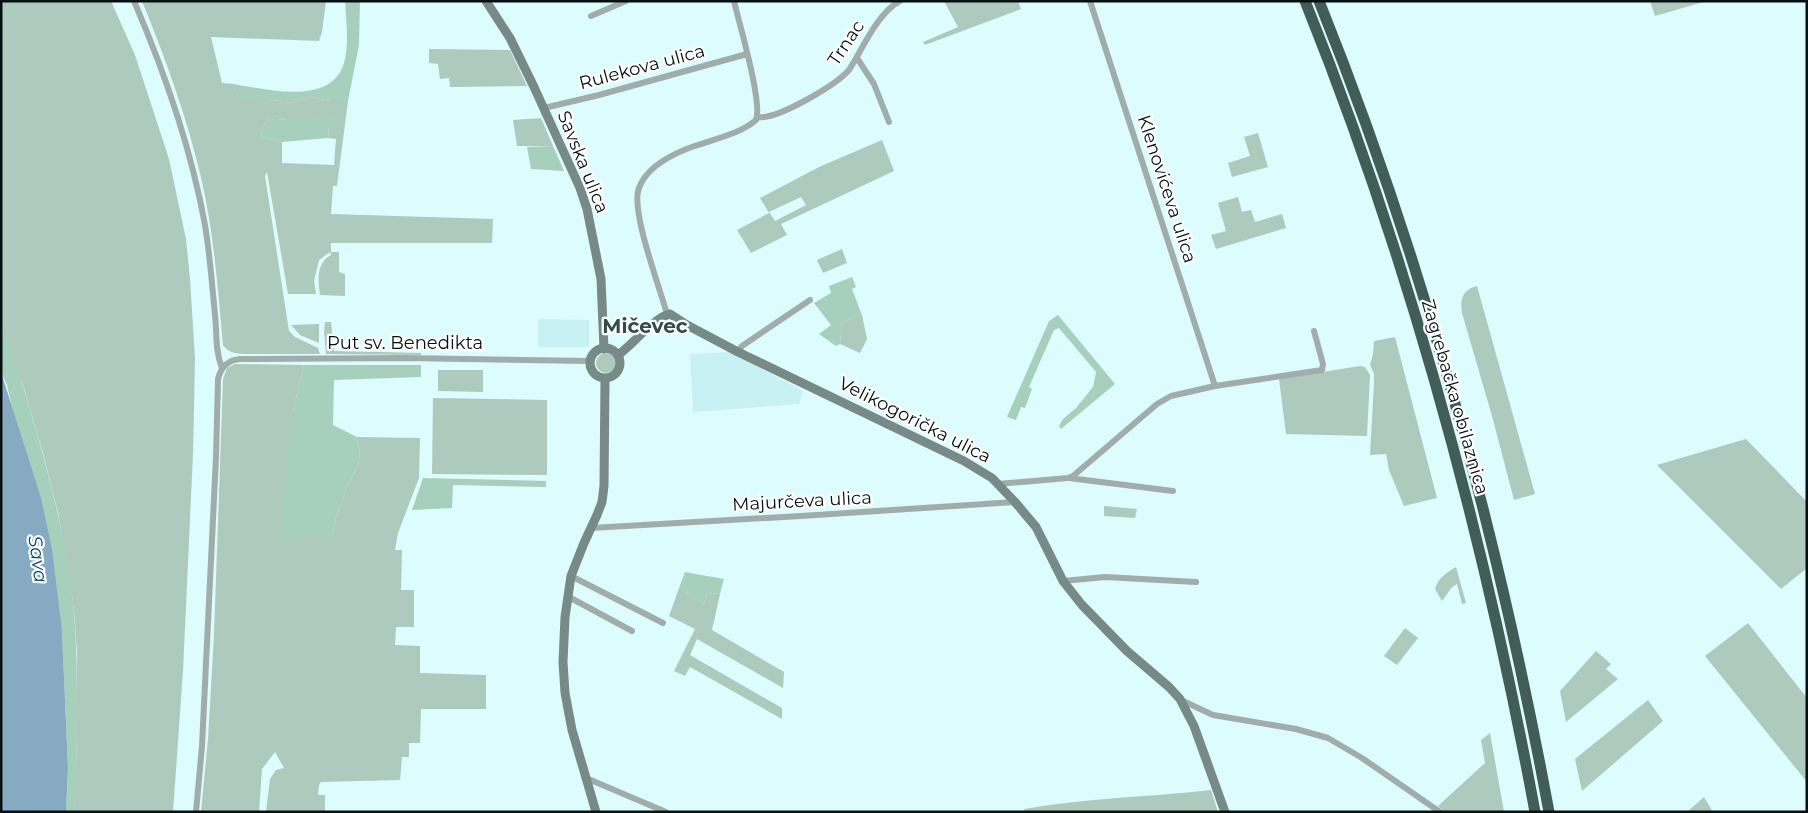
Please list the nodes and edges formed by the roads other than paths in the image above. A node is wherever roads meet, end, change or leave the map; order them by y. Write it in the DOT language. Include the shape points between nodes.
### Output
graph roads {
  1 [pos="134,1"];
  2 [pos="486,1"];
  3 [pos="626,1"];
  4 [pos="734,1"];
  5 [pos="1090,1"];
  6 [pos="1305,1"];
  7 [pos="1319,1"];
  8 [pos="896,2"];
  9 [pos="591,16"];
  10 [pos="747,54"];
  11 [pos="857,58"];
  12 [pos="544,108"];
  13 [pos="758,117"];
  14 [pos="889,122"];
  15 [pos="810,300"];
  16 [pos="667,314"];
  17 [pos="1314,331"];
  18 [pos="604,348"];
  19 [pos="738,352"];
  20 [pos="618,355"];
  21 [pos="590,361"];
  22 [pos="222,368"];
  23 [pos="605,378"];
  24 [pos="1214,386"];
  25 [pos="1068,478"];
  26 [pos="997,484"];
  27 [pos="1172,491"];
  28 [pos="1015,502"];
  29 [pos="591,528"];
  30 [pos="570,576"];
  31 [pos="1063,581"];
  32 [pos="1196,582"];
  33 [pos="567,596"];
  34 [pos="663,623"];
  35 [pos="632,631"];
  36 [pos="1180,700"];
  37 [pos="586,778"];
  38 [pos="196,812"];
  39 [pos="596,812"];
  40 [pos="666,812"];
  41 [pos="1225,812"];
  42 [pos="1440,812"];
  43 [pos="1535,812"];
  44 [pos="1549,812"];
  1 -- 22 [label="street" via="155,49 194,175 204,225"];
  2 -- 12 [label="street, Savska ulica" via="510,38"];
  3 -- 9 [label="street"];
  4 -- 10 [label="street"];
  5 -- 24 [label="street, Klenovićeva ulica"];
  6 -- 43 [label="highway, Zagrebačka obilaznica" via="1376,194 1439,396 1493,608"];
  7 -- 44 [label="highway, Zagrebačka obilaznica" via="1400,224 1452,391 1506,605"];
  8 -- 11 [label="street, Trnac" via="881,19"];
  10 -- 12 [label="street, Rulekova ulica"];
  10 -- 13 [label="street"];
  11 -- 13 [label="street, Trnac" via="843,77 825,89 791,107"];
  11 -- 14 [label="street" via="874,84"];
  12 -- 18 [label="street, Savska ulica" via="580,188 591,222 601,279"];
  13 -- 16 [label="street, Trnac" via="736,131 667,159 651,171 640,186 638,212"];
  15 -- 19 [label="street" via="742,346"];
  16 -- 19 [label="street, Velikogorička ulica"];
  16 -- 20 [label="street"];
  17 -- 24 [label="street" via="1322,370"];
  18 -- 20 [label="street"];
  18 -- 21 [label="street" via="596,351"];
  19 -- 26 [label="street, Velikogorička ulica" via="964,461"];
  20 -- 23 [label="street" via="619,369 612,377"];
  21 -- 22 [label="street, Put sv. Benedikta" via="240,359"];
  21 -- 23 [label="street" via="593,372"];
  22 -- 38 [label="street" via="218,379 202,746"];
  23 -- 29 [label="street" via="604,486 602,502"];
  24 -- 25 [label="street" via="1164,399"];
  25 -- 26 [label="street"];
  25 -- 27 [label="street"];
  26 -- 28 [label="street, Velikogorička ulica"];
  28 -- 29 [label="street, Majurčeva ulica"];
  28 -- 31 [label="street, Velikogorička ulica" via="1036,527"];
  29 -- 30 [label="street"];
  30 -- 33 [label="street"];
  30 -- 34 [label="street"];
  31 -- 32 [label="street" via="1105,576"];
  31 -- 36 [label="street, Velikogorička ulica" via="1089,613"];
  33 -- 35 [label="street"];
  33 -- 37 [label="street" via="563,676 572,730"];
  36 -- 41 [label="street, Velikogorička ulica" via="1194,726"];
  36 -- 42 [label="street" via="1213,715 1296,729 1328,738"];
  37 -- 39 [label="street"];
  37 -- 40 [label="street"];
}
